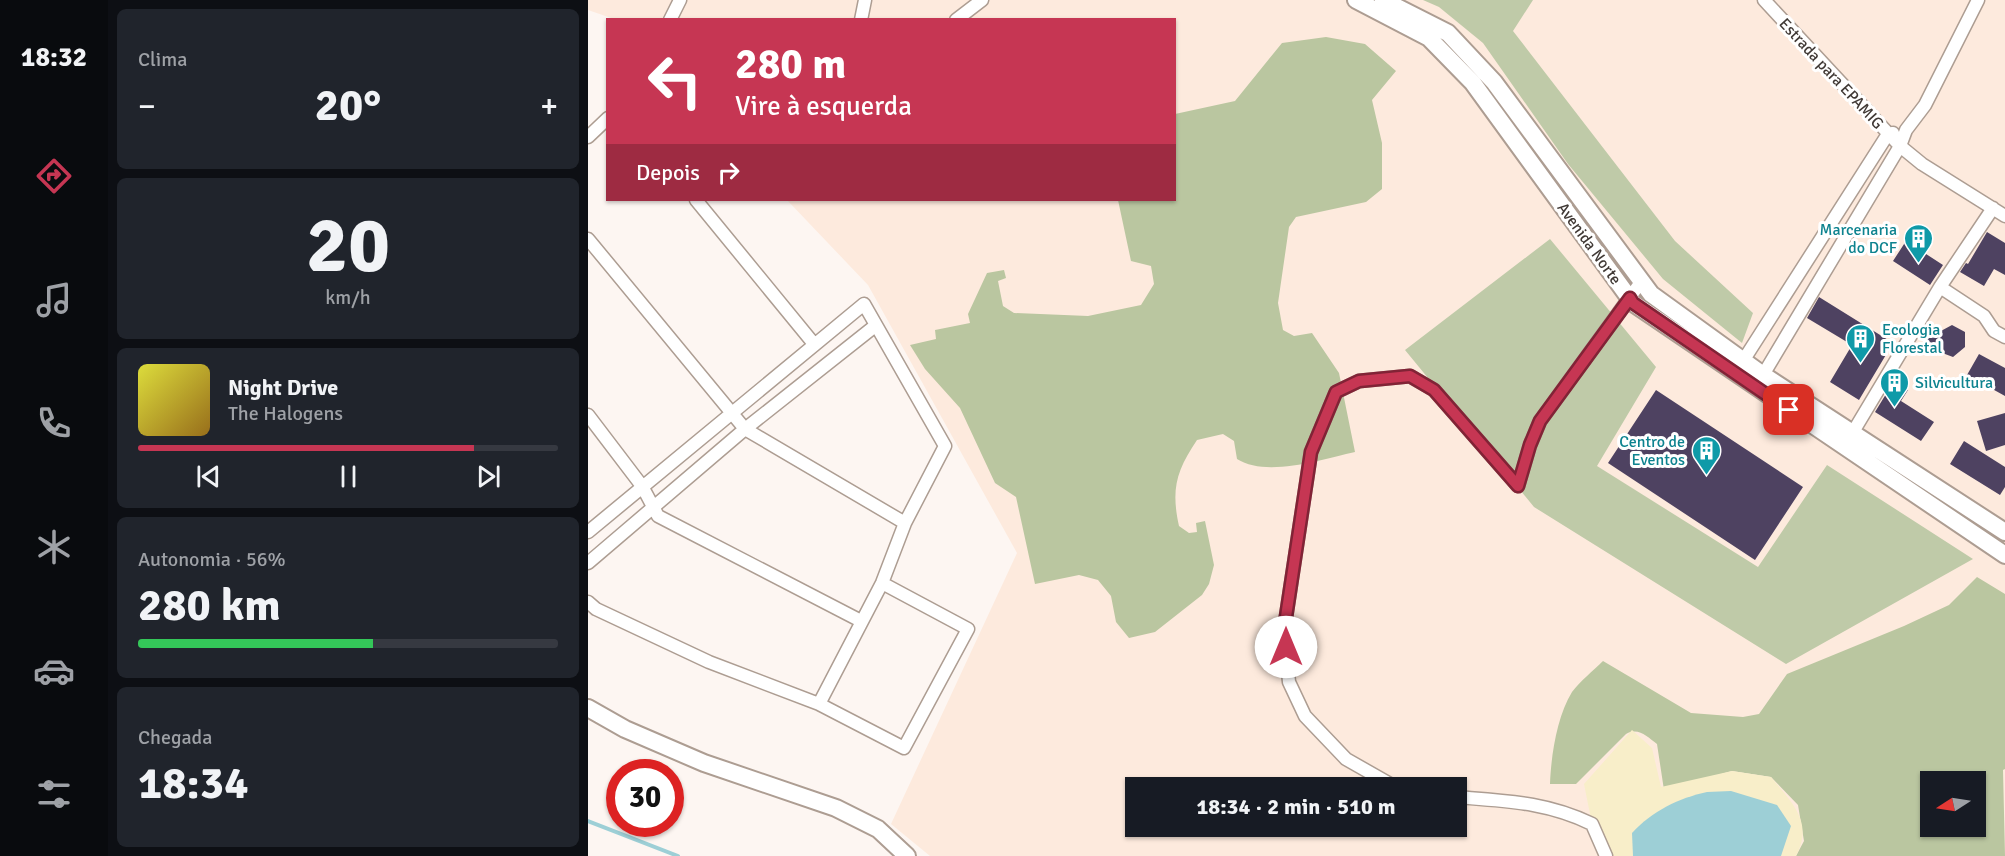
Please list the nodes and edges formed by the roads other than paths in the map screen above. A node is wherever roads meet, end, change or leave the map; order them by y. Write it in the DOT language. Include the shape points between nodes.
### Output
graph roads {
  1 [pos="680,0"];
  2 [pos="865,0"];
  3 [pos="982,0"];
  4 [pos="1356,0"];
  5 [pos="1383,0"];
  6 [pos="1764,0"];
  7 [pos="1978,0"];
  8 [pos="671,18"];
  9 [pos="861,18"];
  10 [pos="959,18"];
  11 [pos="606,120"];
  12 [pos="1906,130"];
  13 [pos="1888,134"];
  14 [pos="588,137"];
  15 [pos="1900,146"];
  16 [pos="697,201"];
  17 [pos="1993,208"];
  18 [pos="2005,216"];
  19 [pos="588,239"];
  20 [pos="1810,257"];
  21 [pos="1827,267"];
  22 [pos="1641,282"];
  23 [pos="1940,287"];
  24 [pos="1630,298"];
  25 [pos="875,326"];
  26 [pos="2005,337"];
  27 [pos="814,344"];
  28 [pos="1743,361"];
  29 [pos="1763,375"];
  30 [pos="733,414"];
  31 [pos="588,415"];
  32 [pos="745,429"];
  33 [pos="1853,432"];
  34 [pos="642,486"];
  35 [pos="653,506"];
  36 [pos="905,523"];
  37 [pos="2003,531"];
  38 [pos="588,532"];
  39 [pos="2000,551"];
  40 [pos="588,563"];
  41 [pos="882,583"];
  42 [pos="588,602"];
  43 [pos="861,621"];
  44 [pos="819,704"];
  45 [pos="588,708"];
  46 [pos="1378,777"];
  47 [pos="1467,797"];
  48 [pos="907,856"];
  49 [pos="1606,856"];
  1 -- 8 [label="street"];
  2 -- 9 [label="street"];
  3 -- 10 [label="street"];
  4 -- 24 [label="street, Avenida Norte" via="1429,38 1473,83"];
  5 -- 22 [label="street, Avenida Norte" via="1448,33 1494,82"];
  6 -- 13 [label="street, Estrada para EPAMIG"];
  7 -- 12 [label="street" via="1925,105"];
  11 -- 14 [label="street"];
  12 -- 13 [label="street"];
  12 -- 15 [label="street"];
  13 -- 15 [label="street, Estrada para EPAMIG"];
  13 -- 20 [label="street"];
  15 -- 17 [label="street, Estrada para EPAMIG"];
  15 -- 21 [label="street"];
  16 -- 27 [label="street"];
  17 -- 18 [label="street, Estrada para EPAMIG"];
  17 -- 23 [label="street"];
  19 -- 30 [label="street"];
  20 -- 21 [label="street"];
  20 -- 28 [label="street"];
  21 -- 29 [label="street"];
  22 -- 24 [label="street"];
  22 -- 28 [label="street, Avenida Norte" via="1651,294"];
  23 -- 26 [label="street" via="1983,316 1994,332"];
  23 -- 33 [label="street"];
  24 -- 39 [label="street, Avenida Norte"];
  24 -- 46 [label="street" via="1540,421 1518,486 1434,390 1410,376 1359,381 1336,392 1309,464 1284,630 1289,682 1305,716 1346,759"];
  25 -- 27 [label="street" via="864,304"];
  25 -- 32 [label="street"];
  25 -- 36 [label="street" via="945,446"];
  27 -- 30 [label="street"];
  28 -- 29 [label="street, Avenida Norte"];
  29 -- 33 [label="street, Avenida Norte"];
  30 -- 32 [label="street"];
  30 -- 34 [label="street"];
  31 -- 34 [label="street"];
  32 -- 35 [label="street"];
  32 -- 36 [label="street"];
  33 -- 37 [label="street, Avenida Norte"];
  34 -- 35 [label="street"];
  34 -- 38 [label="street"];
  35 -- 40 [label="street"];
  35 -- 43 [label="street" via="658,516"];
  36 -- 41 [label="street"];
  37 -- 39 [label="street" via="1996,537"];
  41 -- 43 [label="street"];
  41 -- 44 [label="street" via="968,629 904,748"];
  42 -- 44 [label="street" via="709,662"];
  43 -- 44 [label="street"];
  45 -- 48 [label="street" via="625,729 704,763 836,808 878,829"];
  47 -- 49 [label="street" via="1530,803 1567,812 1592,824"];
}
